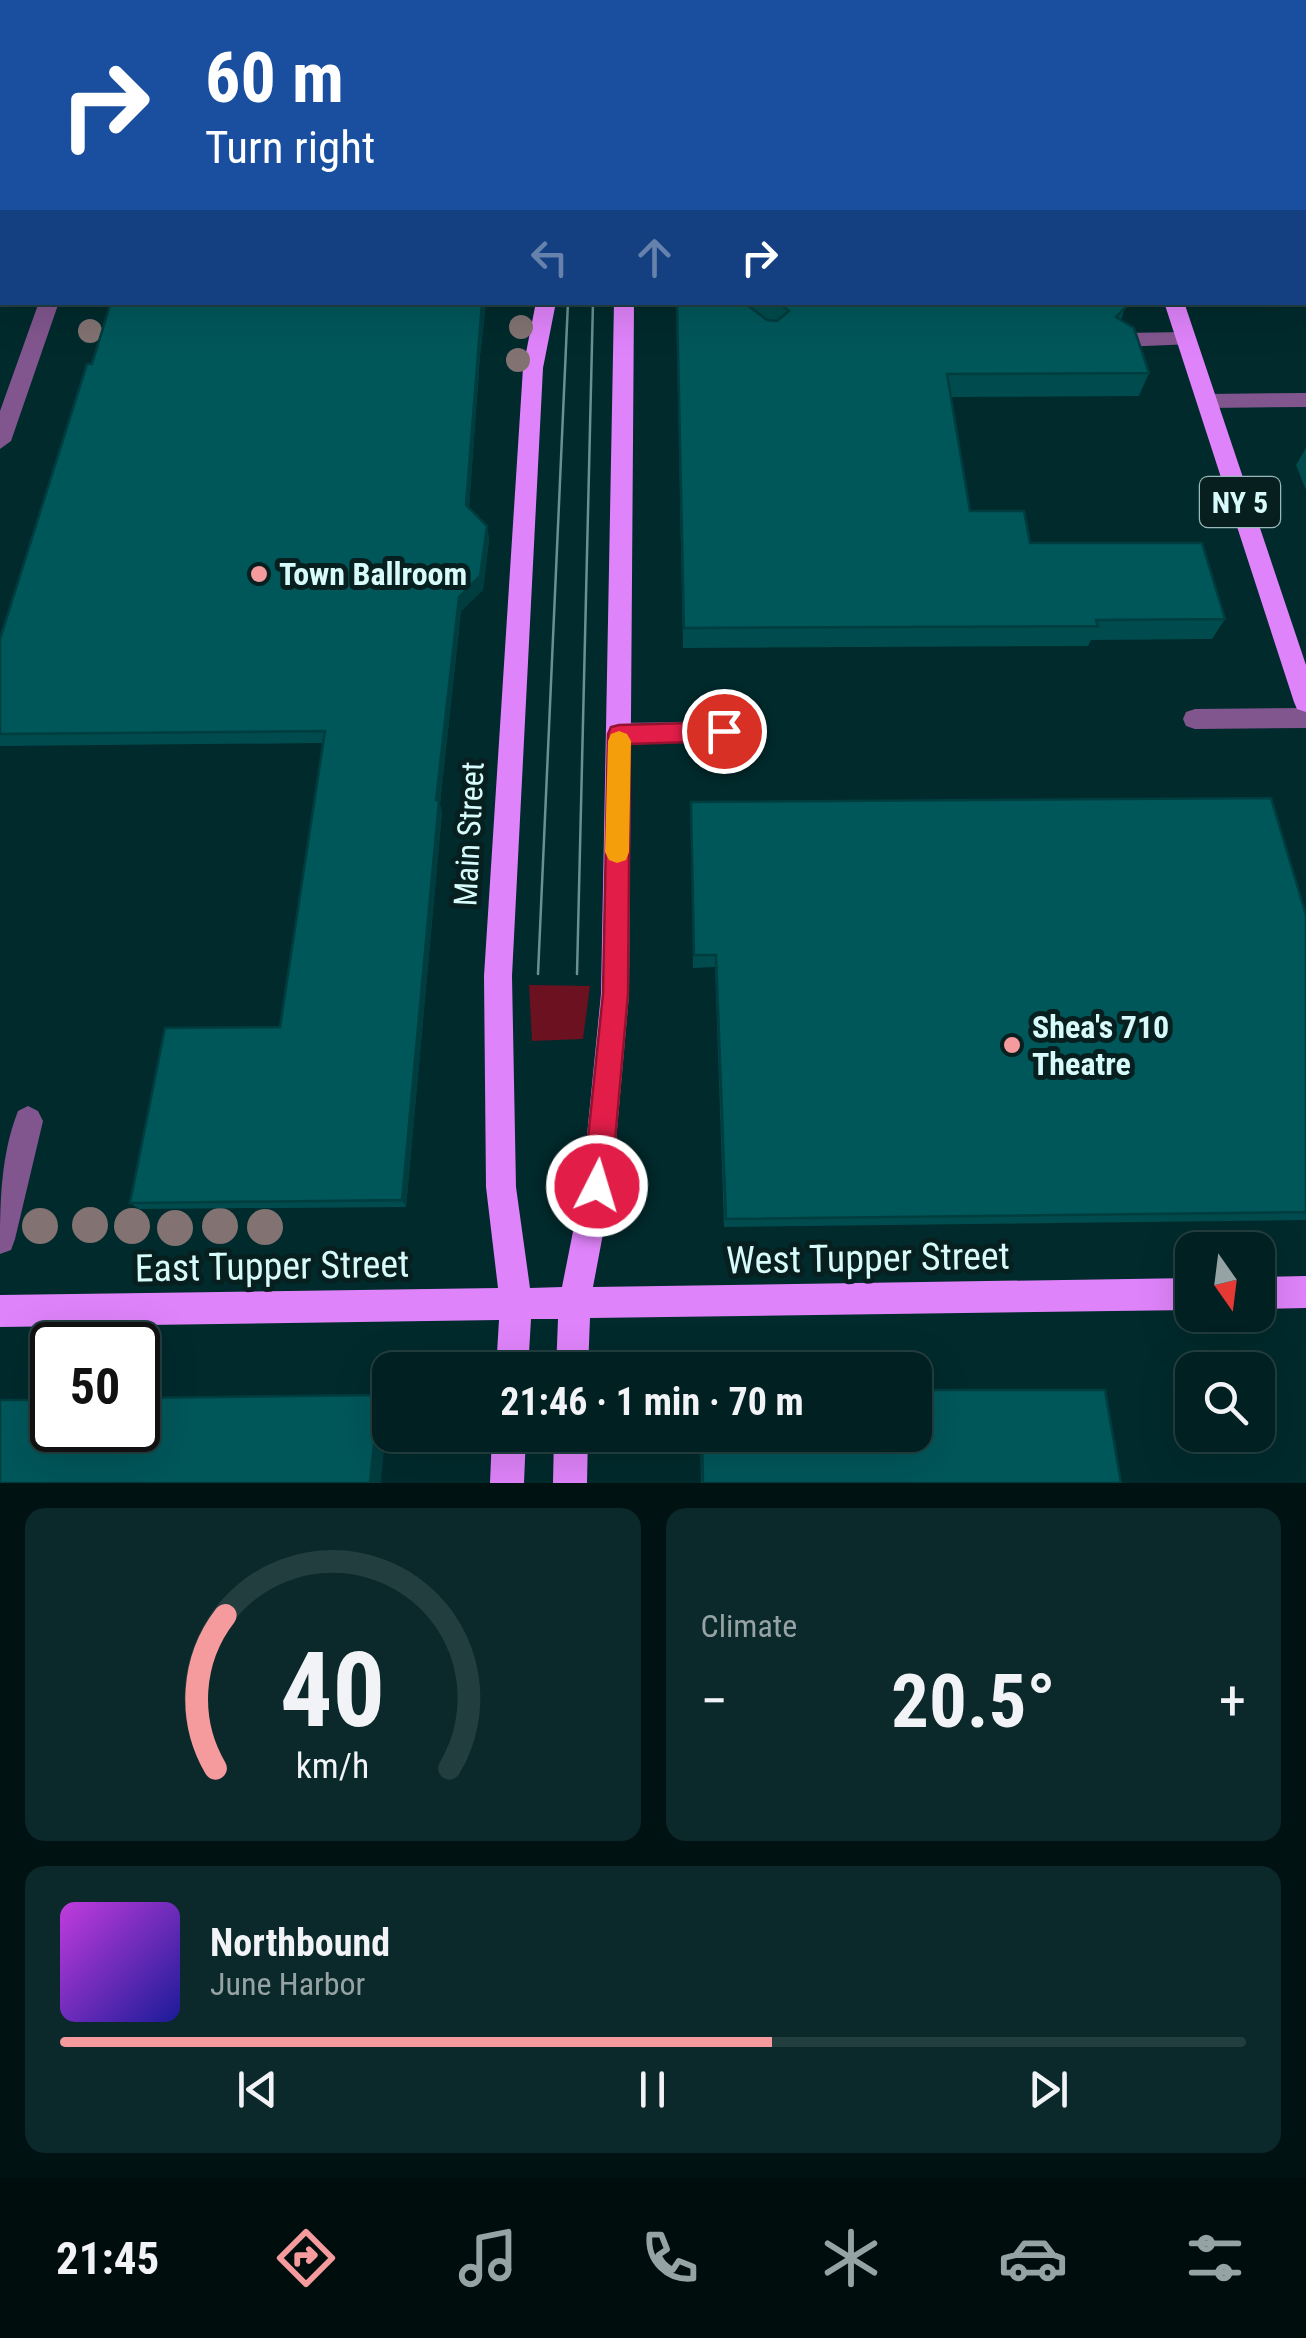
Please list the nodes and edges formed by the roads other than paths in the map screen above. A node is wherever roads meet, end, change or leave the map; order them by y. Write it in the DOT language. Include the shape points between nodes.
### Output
graph roads {
  1 [pos="48,305"];
  2 [pos="545,305"];
  3 [pos="624,305"];
  4 [pos="1175,305"];
  5 [pos="1121,340"];
  6 [pos="1186,340"];
  7 [pos="1306,400"];
  8 [pos="1206,401"];
  9 [pos="0,441"];
  10 [pos="1306,702"];
  11 [pos="1195,718"];
  12 [pos="1306,718"];
  13 [pos="724,731"];
  14 [pos="619,734"];
  15 [pos="28,1120"];
  16 [pos="0,1239"];
  17 [pos="1306,1292"];
  18 [pos="1275,1293"];
  19 [pos="1175,1294"];
  20 [pos="545,1302"];
  21 [pos="0,1311"];
  22 [pos="521,1352"];
  23 [pos="565,1352"];
  24 [pos="508,1452"];
  25 [pos="571,1452"];
  26 [pos="507,1483"];
  27 [pos="570,1483"];
  1 -- 9 [label="street"];
  2 -- 20 [label="main road, Main Street" via="533,368 498,976 501,1187"];
  3 -- 14 [label="main road"];
  4 -- 6 [label="main road, NY 5"];
  5 -- 6 [label="street"];
  6 -- 8 [label="main road, NY 5"];
  7 -- 8 [label="street"];
  8 -- 10 [label="main road, NY 5"];
  11 -- 12 [label="street"];
  13 -- 14 [label="street"];
  14 -- 20 [label="main road" via="615,994 597,1186"];
  15 -- 16 [label="street"];
  17 -- 18 [label="main road"];
  19 -- 20 [label="main road, West Tupper Street"];
  20 -- 21 [label="main road, East Tupper Street"];
  20 -- 22 [label="main road, Main Street"];
  20 -- 23 [label="main road"];
  24 -- 26 [label="main road"];
  25 -- 27 [label="main road"];
}
